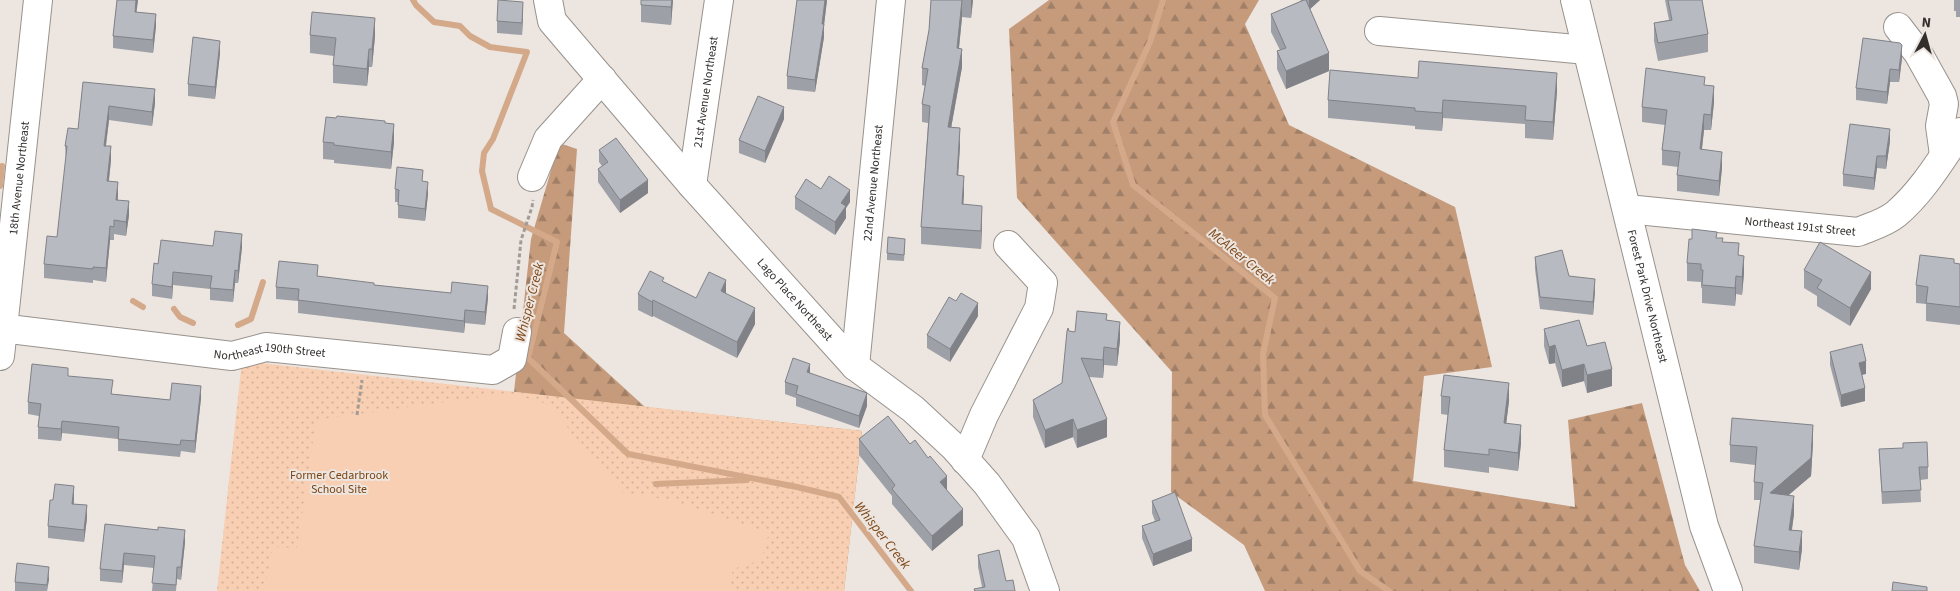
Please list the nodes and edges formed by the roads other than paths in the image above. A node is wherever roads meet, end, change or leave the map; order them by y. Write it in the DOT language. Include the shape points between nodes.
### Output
graph roads {
  1 [pos="38,0"];
  2 [pos="548,0"];
  3 [pos="719,0"];
  4 [pos="891,0"];
  5 [pos="1575,0"];
  6 [pos="1898,27"];
  7 [pos="1379,31"];
  8 [pos="1587,50"];
  9 [pos="602,79"];
  10 [pos="1960,132"];
  11 [pos="1944,155"];
  12 [pos="532,177"];
  13 [pos="692,185"];
  14 [pos="1627,209"];
  15 [pos="1008,245"];
  16 [pos="1,328"];
  17 [pos="517,332"];
  18 [pos="0,356"];
  19 [pos="855,366"];
  20 [pos="964,460"];
  21 [pos="1045,591"];
  22 [pos="1728,591"];
  1 -- 16 [label="street, 18th Avenue Northeast"];
  2 -- 9 [label="street, Lago Place Northeast" via="552,21"];
  3 -- 13 [label="street, 21st Avenue Northeast"];
  4 -- 19 [label="street, 22nd Avenue Northeast"];
  5 -- 8 [label="street, Forest Park Drive Northeast"];
  6 -- 11 [label="street" via="1942,96 1944,104 1940,126"];
  7 -- 8 [label="street"];
  8 -- 14 [label="street, Forest Park Drive Northeast"];
  9 -- 12 [label="street" via="548,139"];
  9 -- 13 [label="street, Lago Place Northeast"];
  10 -- 11 [label="street, Northeast 191st Street"];
  11 -- 14 [label="street, Northeast 191st Street" via="1895,215 1858,232"];
  13 -- 19 [label="street, Lago Place Northeast"];
  14 -- 22 [label="street, Forest Park Drive Northeast" via="1704,526"];
  15 -- 20 [label="street" via="1043,283 1039,308"];
  16 -- 17 [label="street, Northeast 190th Street" via="232,356 266,348 493,370 512,359"];
  16 -- 18 [label="street, 18th Avenue Northeast"];
  19 -- 20 [label="street, Lago Place Northeast" via="913,409"];
  20 -- 21 [label="street, Lago Place Northeast" via="987,484 1026,538"];
}
